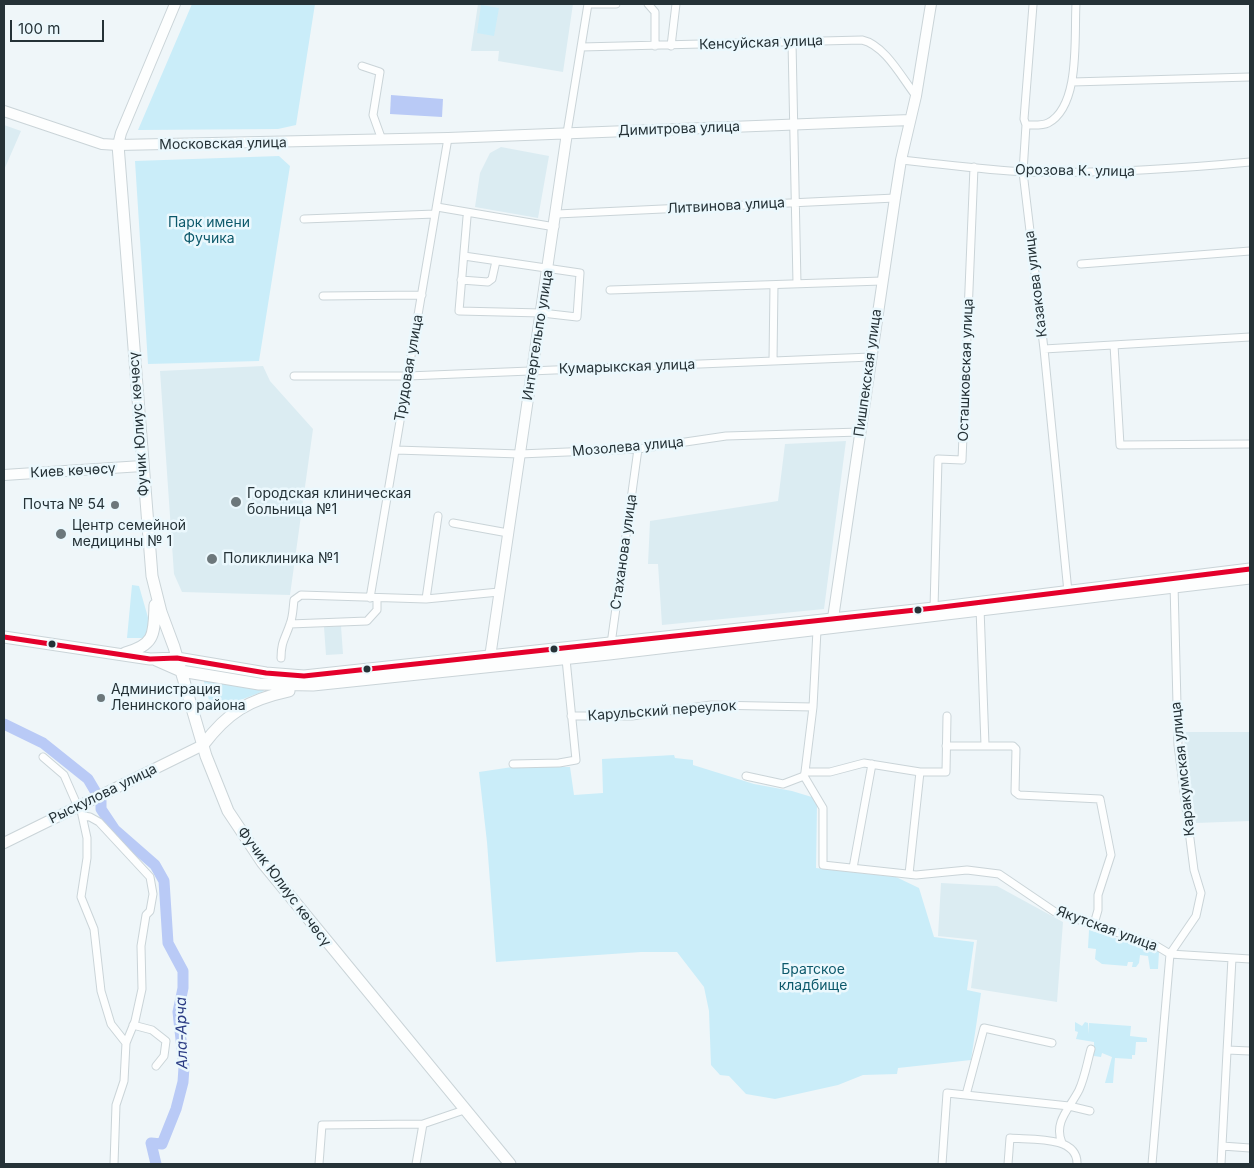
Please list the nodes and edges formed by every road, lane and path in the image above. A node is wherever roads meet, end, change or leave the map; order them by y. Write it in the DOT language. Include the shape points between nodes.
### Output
graph roads {
  1 [pos="175,4"];
  2 [pos="588,4"];
  3 [pos="616,4"];
  4 [pos="648,4"];
  5 [pos="676,4"];
  6 [pos="931,4"];
  7 [pos="1076,4"];
  8 [pos="1032,5"];
  9 [pos="792,42"];
  10 [pos="582,46"];
  11 [pos="655,46"];
  12 [pos="671,46"];
  13 [pos="362,66"];
  14 [pos="1250,77"];
  15 [pos="1072,82"];
  16 [pos="916,96"];
  17 [pos="4,111"];
  18 [pos="910,120"];
  19 [pos="793,124"];
  20 [pos="1026,125"];
  21 [pos="567,133"];
  22 [pos="448,138"];
  23 [pos="382,140"];
  24 [pos="118,146"];
  25 [pos="900,160"];
  26 [pos="1250,162"];
  27 [pos="974,167"];
  28 [pos="1023,172"];
  29 [pos="895,198"];
  30 [pos="795,202"];
  31 [pos="436,211"];
  32 [pos="557,214"];
  33 [pos="467,217"];
  34 [pos="304,219"];
  35 [pos="555,227"];
  36 [pos="1250,251"];
  37 [pos="464,256"];
  38 [pos="496,261"];
  39 [pos="1081,264"];
  40 [pos="548,268"];
  41 [pos="461,280"];
  42 [pos="882,281"];
  43 [pos="797,284"];
  44 [pos="774,286"];
  45 [pos="610,290"];
  46 [pos="422,295"];
  47 [pos="323,296"];
  48 [pos="542,313"];
  49 [pos="1250,337"];
  50 [pos="1114,345"];
  51 [pos="1044,349"];
  52 [pos="871,357"];
  53 [pos="773,361"];
  54 [pos="533,371"];
  55 [pos="294,376"];
  56 [pos="408,376"];
  57 [pos="860,432"];
  58 [pos="1250,444"];
  59 [pos="638,449"];
  60 [pos="396,450"];
  61 [pos="520,454"];
  62 [pos="142,466"];
  63 [pos="4,475"];
  64 [pos="438,516"];
  65 [pos="453,523"];
  66 [pos="508,533"];
  67 [pos="1250,569"];
  68 [pos="1250,578"];
  69 [pos="1174,580"];
  70 [pos="500,592"];
  71 [pos="1068,592"];
  72 [pos="156,596"];
  73 [pos="374,598"];
  74 [pos="426,599"];
  75 [pos="980,606"];
  76 [pos="934,608"];
  77 [pos="832,623"];
  78 [pos="290,624"];
  79 [pos="817,630"];
  80 [pos="4,637"];
  81 [pos="610,649"];
  82 [pos="121,654"];
  83 [pos="177,658"];
  84 [pos="281,658"];
  85 [pos="154,659"];
  86 [pos="566,659"];
  87 [pos="489,661"];
  88 [pos="181,670"];
  89 [pos="313,685"];
  90 [pos="813,707"];
  91 [pos="571,716"];
  92 [pos="947,716"];
  93 [pos="203,745"];
  94 [pos="985,745"];
  95 [pos="946,746"];
  96 [pos="43,757"];
  97 [pos="513,764"];
  98 [pos="872,764"];
  99 [pos="920,772"];
  100 [pos="805,774"];
  101 [pos="746,776"];
  102 [pos="82,808"];
  103 [pos="4,843"];
  104 [pos="853,868"];
  105 [pos="910,874"];
  106 [pos="1094,924"];
  107 [pos="1170,954"];
  108 [pos="1232,958"];
  109 [pos="1250,959"];
  110 [pos="133,1026"];
  111 [pos="126,1042"];
  112 [pos="1052,1043"];
  113 [pos="1091,1049"];
  114 [pos="1227,1050"];
  115 [pos="1250,1051"];
  116 [pos="156,1066"];
  117 [pos="966,1095"];
  118 [pos="1069,1106"];
  119 [pos="464,1110"];
  120 [pos="1090,1111"];
  121 [pos="423,1124"];
  122 [pos="1062,1143"];
  123 [pos="1222,1146"];
  124 [pos="1250,1148"];
  125 [pos="114,1164"];
  126 [pos="319,1164"];
  127 [pos="416,1164"];
  128 [pos="510,1164"];
  129 [pos="942,1164"];
  130 [pos="1008,1164"];
  131 [pos="1077,1164"];
  132 [pos="1152,1164"];
  133 [pos="1221,1164"];
  1 -- 24 [label="main road, Фучик Юлиус көчөсү"];
  2 -- 3 [label="street"];
  2 -- 10 [label="street, Интергельпо улица"];
  4 -- 11 [label="street" via="655,12"];
  5 -- 12 [label="street"];
  6 -- 16 [label="main road, Пишпекская улица"];
  7 -- 15 [label="street"];
  8 -- 20 [label="street, Казакова улица"];
  9 -- 12 [label="street, Кенсуйская улица"];
  9 -- 16 [label="street, Кенсуйская улица" via="871,42"];
  9 -- 19 [label="street"];
  10 -- 11 [label="street, Кенсуйская улица"];
  10 -- 21 [label="street, Интергельпо улица"];
  11 -- 12 [label="street, Кенсуйская улица"];
  13 -- 23 [label="street" via="380,72 373,116"];
  14 -- 15 [label="street"];
  15 -- 20 [label="street" via="1066,104 1054,119 1047,124"];
  16 -- 18 [label="main road, Пишпекская улица"];
  17 -- 24 [label="main road, Московская улица" via="102,144"];
  18 -- 19 [label="main road, Димитрова улица"];
  18 -- 25 [label="main road, Пишпекская улица"];
  19 -- 21 [label="main road, Димитрова улица"];
  19 -- 30 [label="street"];
  20 -- 28 [label="street, Казакова улица"];
  21 -- 22 [label="main road, Димитрова улица"];
  21 -- 32 [label="main road, Интергельпо улица"];
  22 -- 23 [label="main road, Московская улица"];
  22 -- 31 [label="street, Трудовая улица"];
  23 -- 24 [label="main road, Московская улица"];
  24 -- 62 [label="main road, Фучик Юлиус көчөсү"];
  25 -- 27 [label="street, Орозова К. улица"];
  25 -- 29 [label="main road, Пишпекская улица"];
  26 -- 28 [label="street, Орозова К. улица" via="1144,171"];
  27 -- 28 [label="street, Орозова К. улица"];
  27 -- 76 [label="street, Осташковская улица" via="962,460 938,459"];
  28 -- 51 [label="street, Казакова улица"];
  29 -- 30 [label="street, Литвинова улица"];
  29 -- 42 [label="main road, Пишпекская улица"];
  30 -- 32 [label="street, Литвинова улица"];
  30 -- 43 [label="street"];
  31 -- 34 [label="street"];
  31 -- 35 [label="street"];
  31 -- 46 [label="street, Трудовая улица"];
  32 -- 35 [label="main road, Интергельпо улица"];
  33 -- 37 [label="street"];
  35 -- 40 [label="main road, Интергельпо улица"];
  36 -- 39 [label="street"];
  37 -- 38 [label="street"];
  37 -- 41 [label="street"];
  38 -- 40 [label="street"];
  38 -- 41 [label="street" via="488,282"];
  40 -- 48 [label="main road, Интергельпо улица"];
  40 -- 48 [label="street" via="580,273 577,317"];
  41 -- 48 [label="street" via="458,308 461,312"];
  42 -- 43 [label="street"];
  42 -- 52 [label="main road, Пишпекская улица"];
  43 -- 44 [label="street"];
  44 -- 45 [label="street"];
  44 -- 53 [label="street"];
  46 -- 47 [label="street"];
  46 -- 56 [label="street, Трудовая улица"];
  48 -- 54 [label="main road, Интергельпо улица"];
  49 -- 50 [label="street"];
  50 -- 51 [label="street"];
  50 -- 58 [label="street" via="1120,445"];
  51 -- 71 [label="street, Казакова улица"];
  52 -- 53 [label="street, Кумарыкская улица"];
  52 -- 57 [label="main road, Пишпекская улица"];
  53 -- 54 [label="street, Кумарыкская улица"];
  54 -- 56 [label="street, Кумарыкская улица"];
  54 -- 61 [label="main road, Интергельпо улица"];
  55 -- 56 [label="street, Кумарыкская улица"];
  56 -- 60 [label="street, Трудовая улица"];
  57 -- 59 [label="street, Мозолева улица" via="726,436"];
  57 -- 77 [label="main road, Пишпекская улица"];
  59 -- 61 [label="street, Мозолева улица"];
  59 -- 81 [label="street, Стаханова улица"];
  60 -- 61 [label="street, Мозолева улица"];
  60 -- 73 [label="street, Трудовая улица"];
  61 -- 66 [label="main road, Интергельпо улица"];
  62 -- 63 [label="main road, Киев көчөсү"];
  62 -- 72 [label="main road, Фучик Юлиус көчөсү"];
  64 -- 74 [label="street"];
  65 -- 66 [label="street"];
  66 -- 70 [label="main road, Интергельпо улица"];
  67 -- 69 [label="main road"];
  68 -- 69 [label="main road"];
  69 -- 71 [label="main road"];
  69 -- 75 [label="main road"];
  69 -- 107 [label="street, Каракумская улица" via="1178,745 1194,870 1201,893 1196,916"];
  70 -- 74 [label="street"];
  70 -- 87 [label="main road, Интергельпо улица"];
  71 -- 75 [label="main road"];
  72 -- 82 [label="main road" via="154,631 149,642"];
  72 -- 83 [label="main road, Фучик Юлиус көчөсү"];
  73 -- 74 [label="street"];
  73 -- 78 [label="street, Трудовая улица" via="377,610 367,620"];
  73 -- 78 [label="street" via="301,595 294,600"];
  75 -- 76 [label="main road"];
  75 -- 77 [label="main road"];
  75 -- 94 [label="street"];
  76 -- 77 [label="main road"];
  77 -- 79 [label="main road"];
  77 -- 81 [label="main road"];
  78 -- 84 [label="street" via="284,635"];
  79 -- 81 [label="main road"];
  79 -- 90 [label="street"];
  80 -- 82 [label="main road"];
  81 -- 86 [label="main road"];
  81 -- 87 [label="main road"];
  82 -- 85 [label="main road"];
  83 -- 85 [label="main road"];
  83 -- 87 [label="main road" via="266,674 304,676"];
  83 -- 88 [label="main road, Фучик Юлиус көчөсү"];
  85 -- 88 [label="main road"];
  86 -- 87 [label="main road"];
  86 -- 91 [label="street"];
  87 -- 89 [label="main road"];
  88 -- 89 [label="main road" via="268,685"];
  88 -- 93 [label="main road, Фучик Юлиус көчөсү"];
  89 -- 93 [label="main road" via="241,706 220,723"];
  90 -- 91 [label="street, Карульский переулок" via="711,705 632,716"];
  90 -- 100 [label="street"];
  91 -- 97 [label="street" via="576,760 558,764"];
  92 -- 95 [label="street"];
  93 -- 102 [label="main road, Рыскулова улица"];
  93 -- 119 [label="main road, Фучик Юлиус көчөсү" via="228,811 262,862"];
  94 -- 95 [label="street"];
  94 -- 106 [label="street" via="1013,746 1016,749 1015,792 1019,795 1100,799 1111,855 1100,884"];
  95 -- 99 [label="street" via="946,772"];
  96 -- 102 [label="street" via="64,776"];
  98 -- 99 [label="street"];
  98 -- 100 [label="street" via="856,763 830,772"];
  98 -- 104 [label="street"];
  99 -- 105 [label="street"];
  100 -- 101 [label="street" via="782,784"];
  100 -- 104 [label="street, Якутская улица" via="822,808 822,865"];
  102 -- 103 [label="main road, Рыскулова улица"];
  102 -- 110 [label="street" via="150,877 153,894 141,946 142,989"];
  102 -- 111 [label="street" via="87,858 81,897 94,929 100,991 111,1024"];
  104 -- 105 [label="street, Якутская улица"];
  105 -- 106 [label="street, Якутская улица" via="967,870 999,874 1055,912"];
  106 -- 107 [label="street, Якутская улица" via="1156,945"];
  107 -- 108 [label="street"];
  107 -- 132 [label="street"];
  108 -- 109 [label="street"];
  108 -- 114 [label="street"];
  110 -- 111 [label="street"];
  110 -- 116 [label="street" via="152,1030 166,1041 164,1056"];
  111 -- 125 [label="street" via="124,1081 116,1105"];
  112 -- 117 [label="street" via="984,1028"];
  113 -- 118 [label="street" via="1081,1084"];
  114 -- 115 [label="street"];
  114 -- 123 [label="street"];
  117 -- 118 [label="street"];
  117 -- 129 [label="street" via="947,1093"];
  118 -- 120 [label="street"];
  118 -- 122 [label="street" via="1059,1130"];
  119 -- 121 [label="street"];
  119 -- 128 [label="main road, Фучик Юлиус көчөсү"];
  121 -- 126 [label="street" via="322,1125"];
  121 -- 127 [label="street"];
  122 -- 130 [label="street" via="1010,1138"];
  122 -- 131 [label="street" via="1077,1156"];
  123 -- 124 [label="street"];
  123 -- 133 [label="street"];
}
